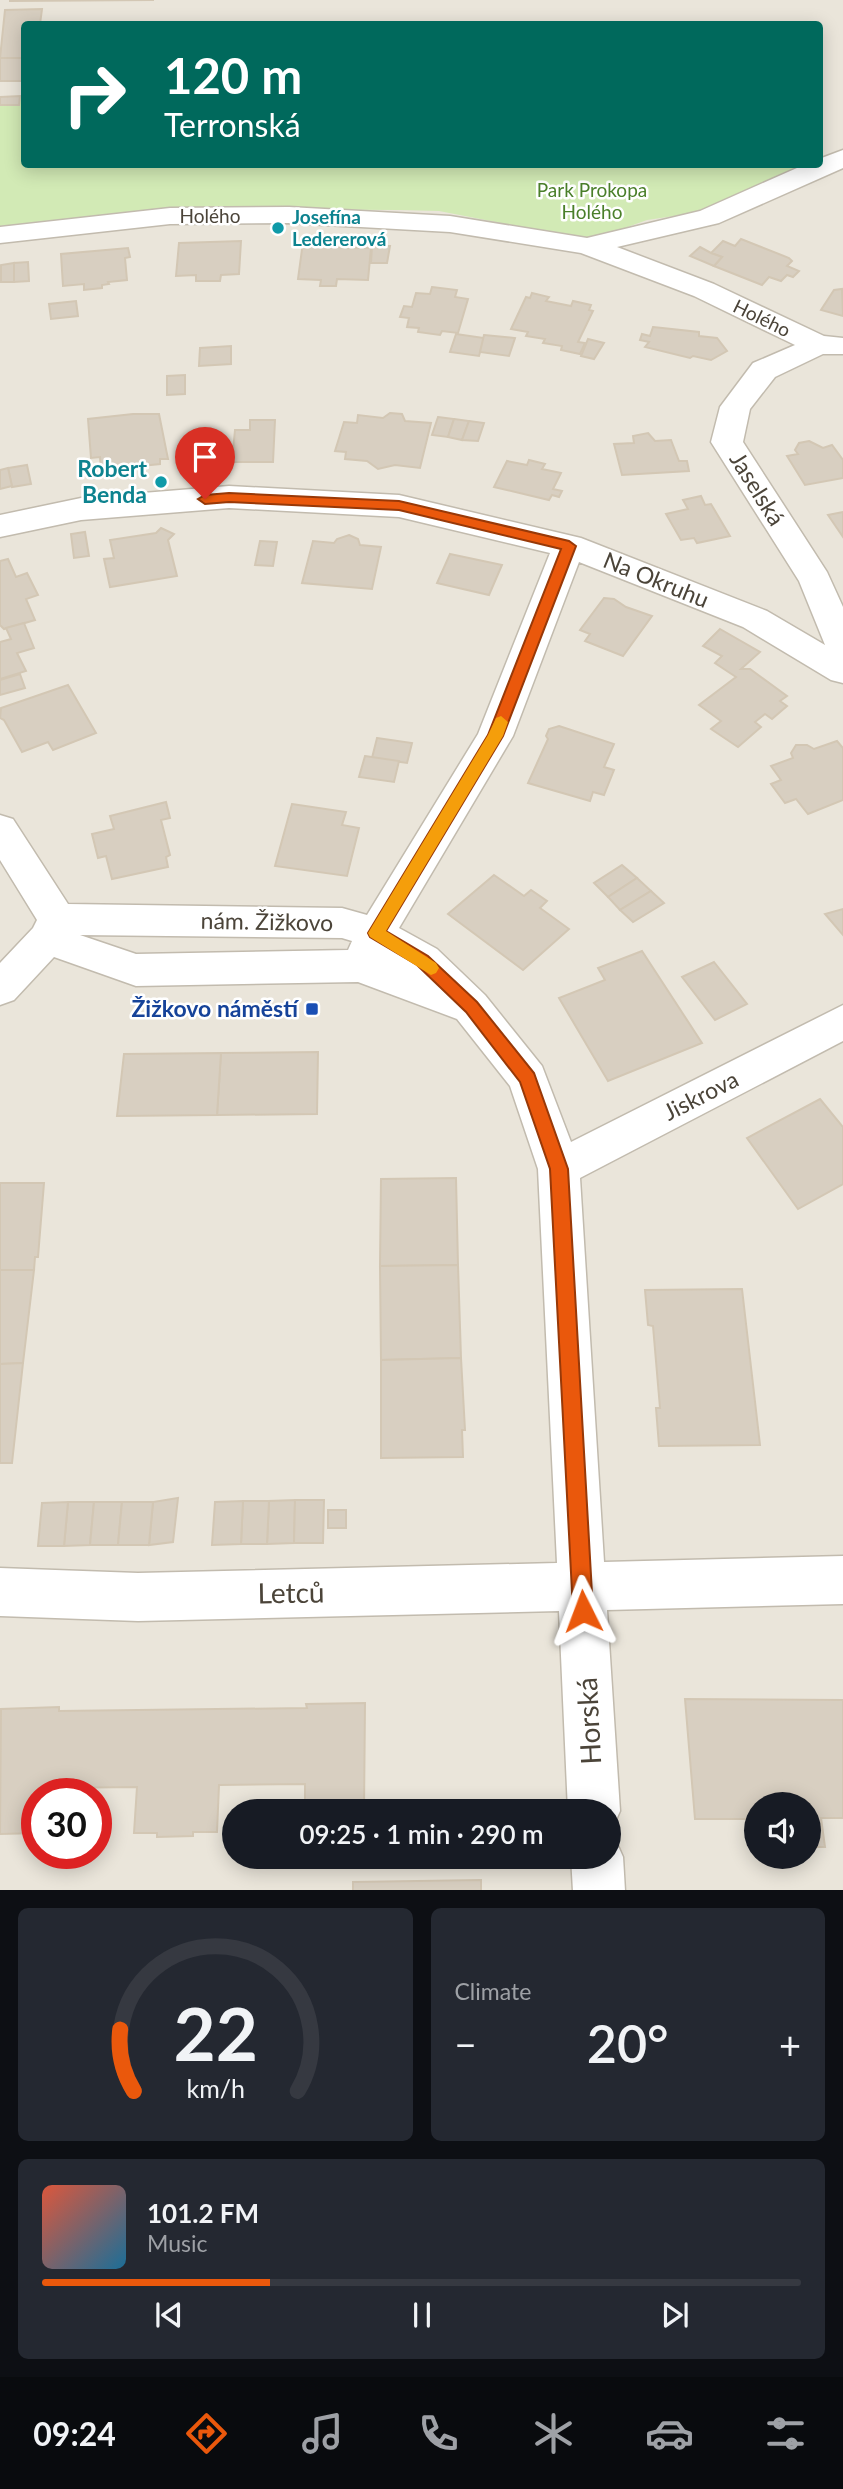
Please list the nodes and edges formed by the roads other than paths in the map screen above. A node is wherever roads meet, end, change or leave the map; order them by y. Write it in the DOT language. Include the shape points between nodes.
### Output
graph roads {
  1 [pos="843,158"];
  2 [pos="823,167"];
  3 [pos="820,168"];
  4 [pos="0,235"];
  5 [pos="587,246"];
  6 [pos="831,346"];
  7 [pos="0,526"];
  8 [pos="569,546"];
  9 [pos="843,646"];
  10 [pos="843,671"];
  11 [pos="0,829"];
  12 [pos="52,929"];
  13 [pos="368,950"];
  14 [pos="0,989"];
  15 [pos="843,1022"];
  16 [pos="559,1169"];
  17 [pos="843,1580"];
  18 [pos="582,1588"];
  19 [pos="0,1592"];
  20 [pos="593,1799"];
  21 [pos="598,1869"];
  22 [pos="599,1890"];
  1 -- 2 [label="street, Holého"];
  3 -- 5 [label="street, Holého" via="709,217"];
  4 -- 5 [label="street, Holého" via="170,216 289,215 450,224"];
  5 -- 6 [label="street, Holého" via="704,290"];
  6 -- 9 [label="street, Jaselská" via="764,370 735,407 727,442 815,580"];
  7 -- 8 [label="street, Na Okruhu" via="81,509 229,497 399,506"];
  8 -- 10 [label="street, Na Okruhu" via="755,619"];
  8 -- 13 [label="street" via="495,736"];
  11 -- 12 [label="street"];
  12 -- 13 [label="street, nám. Žižkovo" via="136,970"];
  12 -- 13 [label="street, nám. Žižkovo" via="342,923"];
  12 -- 14 [label="street"];
  13 -- 16 [label="street, nám. Žižkovo" via="422,960 471,1007 528,1078"];
  15 -- 16 [label="street, Jiskrova"];
  16 -- 18 [label="street, nám. Žižkovo"];
  17 -- 18 [label="street, Letců"];
  18 -- 19 [label="street, Letců" via="138,1597"];
  18 -- 20 [label="street, Horská"];
  21 -- 22 [label="street"];
}
